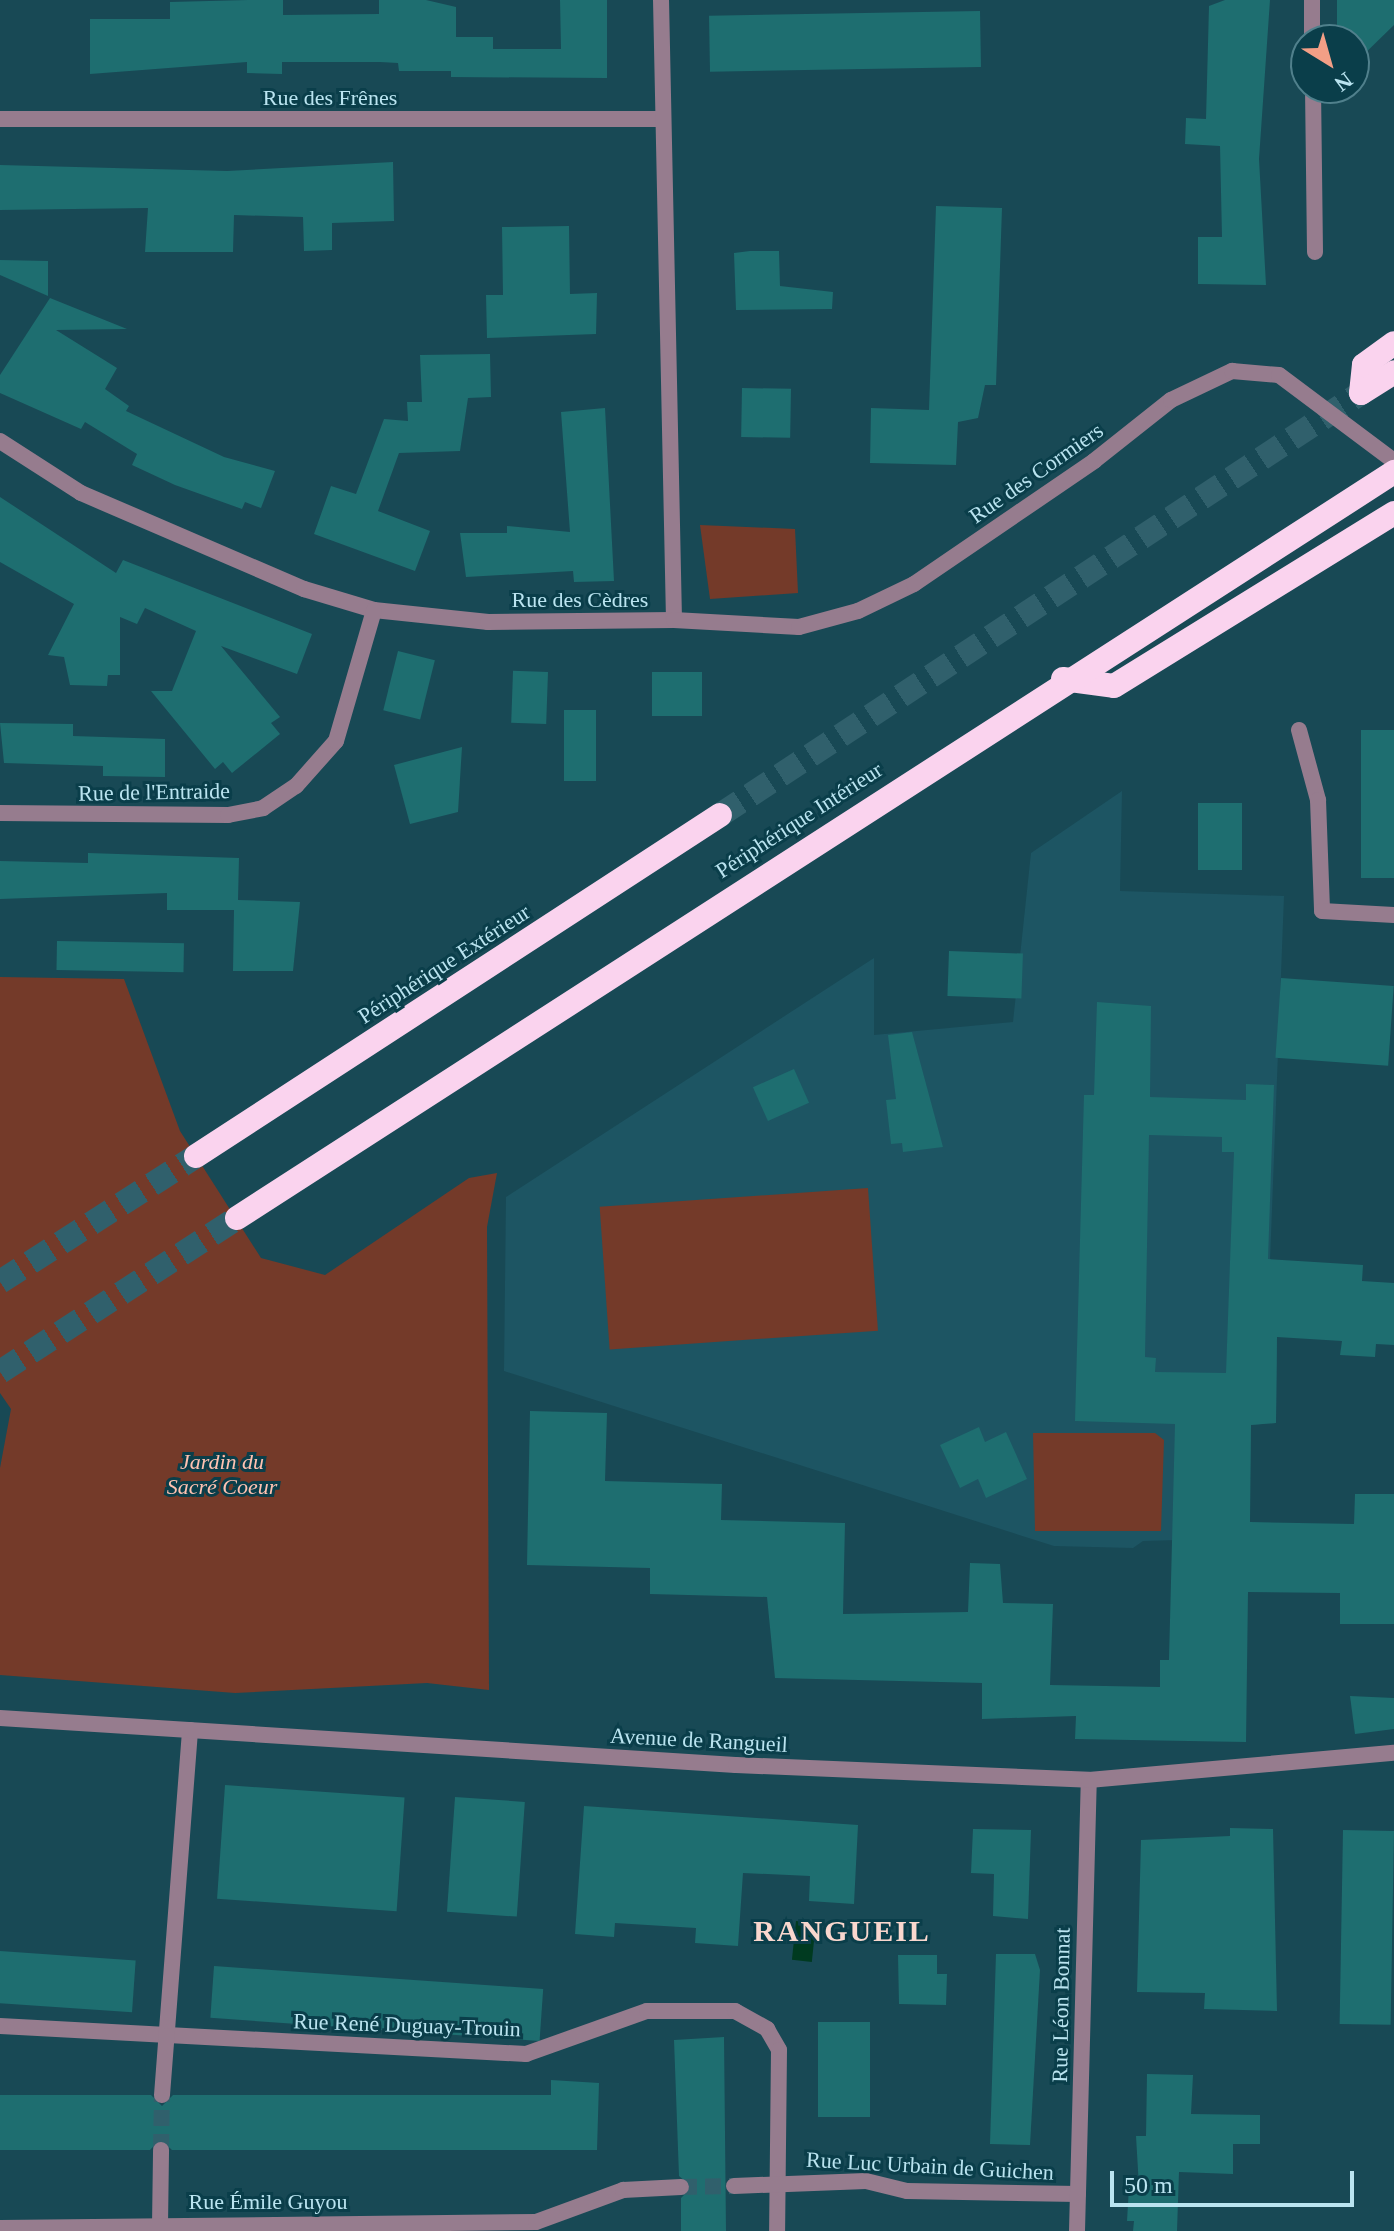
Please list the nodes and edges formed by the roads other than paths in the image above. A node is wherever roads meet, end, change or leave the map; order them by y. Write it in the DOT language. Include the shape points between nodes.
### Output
graph roads {
  1 [pos="661,0"];
  2 [pos="1312,0"];
  3 [pos="1312,24"];
  4 [pos="1313,104"];
  5 [pos="0,119"];
  6 [pos="660,119"];
  7 [pos="1315,252"];
  8 [pos="1394,343"];
  9 [pos="1394,372"];
  10 [pos="0,441"];
  11 [pos="1394,461"];
  12 [pos="1394,472"];
  13 [pos="1394,513"];
  14 [pos="374,610"];
  15 [pos="674,620"];
  16 [pos="1063,679"];
  17 [pos="1299,730"];
  18 [pos="0,813"];
  19 [pos="720,815"];
  20 [pos="1394,915"];
  21 [pos="196,1156"];
  22 [pos="237,1218"];
  23 [pos="0,1718"];
  24 [pos="190,1730"];
  25 [pos="1394,1753"];
  26 [pos="1089,1780"];
  27 [pos="0,2026"];
  28 [pos="166,2036"];
  29 [pos="162,2095"];
  30 [pos="161,2150"];
  31 [pos="779,2181"];
  32 [pos="734,2186"];
  33 [pos="681,2187"];
  34 [pos="1078,2194"];
  35 [pos="160,2225"];
  36 [pos="536,2227"];
  37 [pos="0,2228"];
  38 [pos="777,2231"];
  39 [pos="1077,2231"];
  1 -- 6 [label="street, Rue des Cèdres"];
  2 -- 3 [label="street"];
  4 -- 7 [label="street"];
  5 -- 6 [label="street, Rue des Frênes"];
  6 -- 15 [label="street, Rue des Cèdres"];
  8 -- 9 [label="highway" via="1364,365 1361,393"];
  10 -- 14 [label="street, Rue des Cèdres" via="81,493 304,589"];
  11 -- 15 [label="street, Rue des Cormiers" via="1279,375 1232,371 1203,381 914,584 858,611 799,627"];
  12 -- 16 [label="highway, Périphérique Intérieur"];
  13 -- 16 [label="highway" via="1114,686"];
  14 -- 15 [label="street, Rue des Cèdres" via="488,622"];
  14 -- 18 [label="street, Rue de l'Entraide" via="336,741 296,786 263,808 228,815"];
  16 -- 22 [label="highway, Périphérique Intérieur"];
  17 -- 20 [label="street" via="1318,800 1322,911"];
  19 -- 21 [label="highway, Périphérique Extérieur"];
  23 -- 24 [label="street, Avenue de Rangueil"];
  24 -- 26 [label="street, Avenue de Rangueil"];
  24 -- 28 [label="street"];
  25 -- 26 [label="street, Avenue de Rangueil"];
  26 -- 34 [label="street, Rue Léon Bonnat"];
  27 -- 28 [label="street, Rue René Duguay-Trouin"];
  28 -- 29 [label="street"];
  28 -- 31 [label="street, Rue René Duguay-Trouin" via="526,2054 647,2011 735,2011 767,2029 779,2050"];
  30 -- 35 [label="street"];
  31 -- 32 [label="street, Rue Luc Urbain de Guichen"];
  31 -- 34 [label="street, Rue Luc Urbain de Guichen"];
  31 -- 38 [label="street, Rue Luc Urbain de Guichen"];
  33 -- 36 [label="street" via="623,2190"];
  34 -- 39 [label="street, Rue Léon Bonnat"];
  35 -- 36 [label="street, Rue Émile Guyou"];
  35 -- 37 [label="street, Rue Émile Guyou"];
}
